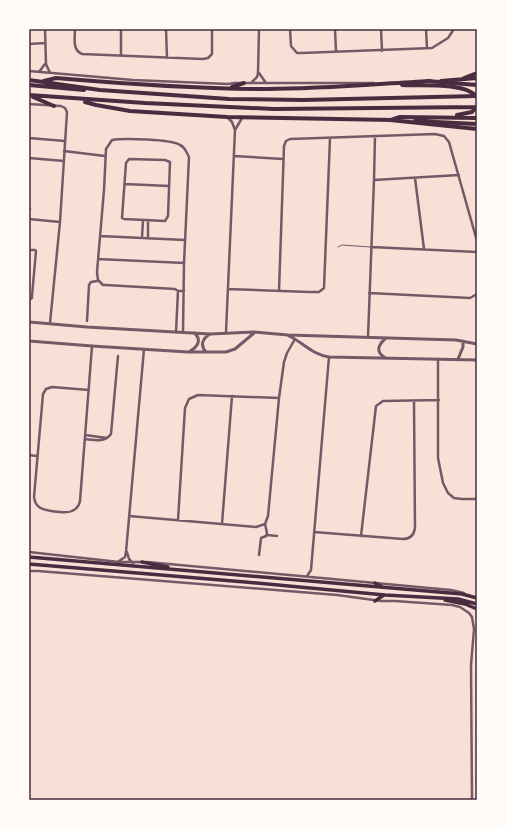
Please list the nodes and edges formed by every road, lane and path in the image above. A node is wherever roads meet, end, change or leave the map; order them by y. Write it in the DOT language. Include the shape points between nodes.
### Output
graph roads {
  1 [pos="45,29"];
  2 [pos="75,29"];
  3 [pos="121,29"];
  4 [pos="166,29"];
  5 [pos="212,29"];
  6 [pos="259,29"];
  7 [pos="290,29"];
  8 [pos="335,29"];
  9 [pos="381,29"];
  10 [pos="426,29"];
  11 [pos="454,29"];
  12 [pos="45,43"];
  13 [pos="29,44"];
  14 [pos="427,48"];
  15 [pos="382,51"];
  16 [pos="336,53"];
  17 [pos="121,56"];
  18 [pos="167,58"];
  19 [pos="46,62"];
  20 [pos="29,71"];
  21 [pos="39,72"];
  22 [pos="50,73"];
  23 [pos="258,73"];
  24 [pos="477,73"];
  25 [pos="477,78"];
  26 [pos="29,80"];
  27 [pos="458,80"];
  28 [pos="41,81"];
  29 [pos="427,81"];
  30 [pos="244,83"];
  31 [pos="250,83"];
  32 [pos="266,83"];
  33 [pos="386,84"];
  34 [pos="29,85"];
  35 [pos="477,85"];
  36 [pos="227,88"];
  37 [pos="100,90"];
  38 [pos="29,95"];
  39 [pos="477,97"];
  40 [pos="78,99"];
  41 [pos="29,104"];
  42 [pos="54,106"];
  43 [pos="477,107"];
  44 [pos="227,117"];
  45 [pos="447,117"];
  46 [pos="242,118"];
  47 [pos="477,118"];
  48 [pos="390,120"];
  49 [pos="477,124"];
  50 [pos="236,130"];
  51 [pos="477,130"];
  52 [pos="375,136"];
  53 [pos="29,138"];
  54 [pos="330,138"];
  55 [pos="65,141"];
  56 [pos="64,151"];
  57 [pos="105,156"];
  58 [pos="234,156"];
  59 [pos="29,158"];
  60 [pos="283,159"];
  61 [pos="64,161"];
  62 [pos="459,175"];
  63 [pos="415,178"];
  64 [pos="374,180"];
  65 [pos="125,184"];
  66 [pos="169,186"];
  67 [pos="29,219"];
  68 [pos="142,220"];
  69 [pos="148,220"];
  70 [pos="60,222"];
  71 [pos="100,236"];
  72 [pos="142,238"];
  73 [pos="148,238"];
  74 [pos="185,240"];
  75 [pos="477,241"];
  76 [pos="338,247"];
  77 [pos="371,247"];
  78 [pos="424,249"];
  79 [pos="29,250"];
  80 [pos="477,252"];
  81 [pos="98,259"];
  82 [pos="184,262"];
  83 [pos="98,280"];
  84 [pos="228,289"];
  85 [pos="178,291"];
  86 [pos="184,291"];
  87 [pos="279,291"];
  88 [pos="369,293"];
  89 [pos="477,294"];
  90 [pos="29,300"];
  91 [pos="87,321"];
  92 [pos="29,322"];
  93 [pos="50,323"];
  94 [pos="176,332"];
  95 [pos="183,332"];
  96 [pos="226,332"];
  97 [pos="254,332"];
  98 [pos="194,333"];
  99 [pos="210,334"];
  100 [pos="288,335"];
  101 [pos="368,337"];
  102 [pos="386,338"];
  103 [pos="295,339"];
  104 [pos="29,341"];
  105 [pos="462,341"];
  106 [pos="477,344"];
  107 [pos="92,346"];
  108 [pos="144,349"];
  109 [pos="188,352"];
  110 [pos="206,352"];
  111 [pos="118,356"];
  112 [pos="329,357"];
  113 [pos="384,358"];
  114 [pos="438,359"];
  115 [pos="458,359"];
  116 [pos="477,360"];
  117 [pos="89,390"];
  118 [pos="232,396"];
  119 [pos="279,398"];
  120 [pos="414,400"];
  121 [pos="439,400"];
  122 [pos="85,435"];
  123 [pos="107,438"];
  124 [pos="85,439"];
  125 [pos="29,455"];
  126 [pos="37,456"];
  127 [pos="477,499"];
  128 [pos="130,516"];
  129 [pos="178,520"];
  130 [pos="222,524"];
  131 [pos="265,524"];
  132 [pos="314,532"];
  133 [pos="267,535"];
  134 [pos="277,536"];
  135 [pos="361,536"];
  136 [pos="29,552"];
  137 [pos="126,552"];
  138 [pos="259,555"];
  139 [pos="29,557"];
  140 [pos="119,562"];
  141 [pos="142,562"];
  142 [pos="133,563"];
  143 [pos="29,564"];
  144 [pos="311,570"];
  145 [pos="29,571"];
  146 [pos="189,571"];
  147 [pos="307,576"];
  148 [pos="314,577"];
  149 [pos="375,583"];
  150 [pos="384,587"];
  151 [pos="385,595"];
  152 [pos="470,596"];
  153 [pos="438,598"];
  154 [pos="477,598"];
  155 [pos="375,601"];
  156 [pos="477,604"];
  157 [pos="477,609"];
  158 [pos="472,799"];
  1 -- 12 [label="street"];
  2 -- 17 [label="street" via="75,48 78,52"];
  3 -- 17 [label="street"];
  4 -- 18 [label="street"];
  5 -- 18 [label="street" via="212,51 208,58"];
  6 -- 23 [label="street"];
  7 -- 16 [label="street" via="291,46 297,53"];
  8 -- 16 [label="street"];
  9 -- 15 [label="street"];
  10 -- 14 [label="street"];
  11 -- 14 [label="street" via="448,38 432,48"];
  12 -- 13 [label="street"];
  12 -- 19 [label="street"];
  14 -- 15 [label="street"];
  15 -- 16 [label="street"];
  17 -- 18 [label="street"];
  19 -- 21 [label="street"];
  19 -- 22 [label="street"];
  20 -- 21 [label="street"];
  21 -- 22 [label="street"];
  22 -- 30 [label="street" via="133,80"];
  23 -- 31 [label="street"];
  23 -- 32 [label="street"];
  24 -- 27 [label="highway"];
  25 -- 27 [label="highway"];
  26 -- 28 [label="highway"];
  27 -- 29 [label="highway"];
  28 -- 36 [label="highway" via="56,78"];
  28 -- 37 [label="highway"];
  29 -- 33 [label="highway"];
  29 -- 35 [label="highway"];
  30 -- 31 [label="street"];
  30 -- 36 [label="highway"];
  31 -- 32 [label="street"];
  32 -- 33 [label="street"];
  33 -- 36 [label="highway" via="276,89"];
  33 -- 39 [label="highway" via="454,86"];
  34 -- 37 [label="highway"];
  37 -- 39 [label="highway" via="229,99"];
  38 -- 40 [label="highway"];
  38 -- 42 [label="highway"];
  40 -- 43 [label="highway" via="274,109"];
  40 -- 44 [label="highway" via="130,111"];
  41 -- 42 [label="street"];
  42 -- 55 [label="street" via="66,109"];
  43 -- 45 [label="highway" via="470,113"];
  44 -- 46 [label="highway"];
  44 -- 50 [label="street"];
  45 -- 47 [label="highway"];
  45 -- 48 [label="highway" via="400,117"];
  46 -- 48 [label="highway"];
  46 -- 50 [label="street"];
  48 -- 49 [label="highway"];
  48 -- 51 [label="highway"];
  50 -- 58 [label="street"];
  52 -- 54 [label="street"];
  52 -- 62 [label="street" via="441,134 449,142"];
  52 -- 64 [label="street"];
  53 -- 55 [label="street"];
  54 -- 60 [label="street" via="288,140 284,144"];
  54 -- 87 [label="street" via="325,285 317,292"];
  55 -- 56 [label="street"];
  56 -- 57 [label="street"];
  56 -- 61 [label="street"];
  57 -- 71 [label="street"];
  57 -- 74 [label="street" via="112,140 123,138 172,142 184,148 189,157"];
  58 -- 60 [label="street"];
  58 -- 84 [label="street"];
  59 -- 61 [label="street"];
  60 -- 87 [label="street"];
  61 -- 70 [label="street"];
  62 -- 63 [label="street"];
  62 -- 75 [label="street"];
  63 -- 64 [label="street"];
  63 -- 78 [label="street"];
  64 -- 77 [label="street"];
  65 -- 66 [label="street"];
  65 -- 66 [label="street" via="128,160 165,160 170,162"];
  65 -- 68 [label="street" via="122,218"];
  66 -- 69 [label="street" via="167,218 163,221"];
  67 -- 70 [label="street"];
  68 -- 69 [label="street"];
  68 -- 72 [label="street"];
  69 -- 73 [label="street"];
  70 -- 93 [label="street"];
  71 -- 72 [label="street"];
  71 -- 81 [label="street"];
  72 -- 73 [label="street"];
  73 -- 74 [label="street"];
  74 -- 82 [label="street"];
  76 -- 77 [label="lane"];
  77 -- 78 [label="street"];
  77 -- 88 [label="street"];
  78 -- 80 [label="street"];
  79 -- 90 [label="street" via="36,252 32,298"];
  81 -- 82 [label="street"];
  81 -- 83 [label="street"];
  82 -- 86 [label="street"];
  83 -- 85 [label="street" via="103,285"];
  83 -- 91 [label="street" via="89,284"];
  84 -- 87 [label="street"];
  84 -- 96 [label="street"];
  85 -- 86 [label="street"];
  85 -- 94 [label="street"];
  86 -- 95 [label="street"];
  88 -- 89 [label="street" via="470,298"];
  88 -- 101 [label="street"];
  92 -- 93 [label="street"];
  93 -- 94 [label="street"];
  94 -- 95 [label="street"];
  95 -- 98 [label="street"];
  96 -- 97 [label="street"];
  96 -- 99 [label="street"];
  97 -- 100 [label="street"];
  97 -- 110 [label="street" via="235,349 226,352"];
  98 -- 99 [label="street"];
  98 -- 109 [label="street" via="198,337 198,343"];
  99 -- 110 [label="street" via="202,342"];
  100 -- 101 [label="street"];
  100 -- 103 [label="street"];
  101 -- 102 [label="street"];
  102 -- 105 [label="street"];
  102 -- 113 [label="street" via="378,350"];
  103 -- 112 [label="street" via="311,351"];
  103 -- 119 [label="street" via="286,355"];
  104 -- 107 [label="street"];
  105 -- 106 [label="street"];
  105 -- 115 [label="street" via="463,347"];
  107 -- 108 [label="street"];
  107 -- 117 [label="street"];
  108 -- 109 [label="street"];
  108 -- 128 [label="street"];
  109 -- 110 [label="street"];
  111 -- 123 [label="street" via="111,432"];
  112 -- 113 [label="street"];
  112 -- 132 [label="street"];
  113 -- 114 [label="street"];
  114 -- 115 [label="street"];
  114 -- 121 [label="street"];
  115 -- 116 [label="street"];
  117 -- 122 [label="street"];
  117 -- 126 [label="street" via="52,387 44,391"];
  118 -- 119 [label="street"];
  118 -- 129 [label="street" via="198,395 187,401"];
  118 -- 130 [label="street"];
  119 -- 131 [label="street" via="268,516"];
  120 -- 121 [label="street"];
  120 -- 135 [label="street" via="383,401 375,408"];
  120 -- 135 [label="street" via="414,534 406,539"];
  121 -- 127 [label="street" via="438,463 444,486 454,498"];
  122 -- 123 [label="street"];
  122 -- 124 [label="street"];
  123 -- 124 [label="street"];
  124 -- 126 [label="street" via="80,501 77,508 71,512 43,510 36,504 34,498"];
  125 -- 126 [label="street"];
  128 -- 129 [label="street"];
  128 -- 137 [label="street"];
  129 -- 130 [label="street"];
  130 -- 131 [label="street" via="256,527"];
  131 -- 133 [label="street"];
  132 -- 135 [label="street"];
  132 -- 144 [label="street"];
  133 -- 134 [label="street"];
  133 -- 138 [label="street" via="260,538"];
  136 -- 140 [label="street"];
  137 -- 140 [label="street"];
  137 -- 142 [label="street"];
  139 -- 146 [label="main road"];
  140 -- 142 [label="street"];
  141 -- 142 [label="street"];
  141 -- 146 [label="main road"];
  141 -- 147 [label="street"];
  143 -- 151 [label="main road"];
  144 -- 147 [label="street"];
  144 -- 148 [label="street"];
  145 -- 155 [label="street" via="337,595"];
  146 -- 150 [label="main road"];
  147 -- 148 [label="street"];
  148 -- 149 [label="street"];
  149 -- 150 [label="main road"];
  149 -- 152 [label="street" via="452,590"];
  150 -- 152 [label="main road"];
  151 -- 153 [label="main road"];
  151 -- 155 [label="main road"];
  152 -- 154 [label="main road"];
  153 -- 156 [label="main road"];
  153 -- 157 [label="main road"];
  155 -- 158 [label="street" via="460,607 472,617"];
}
